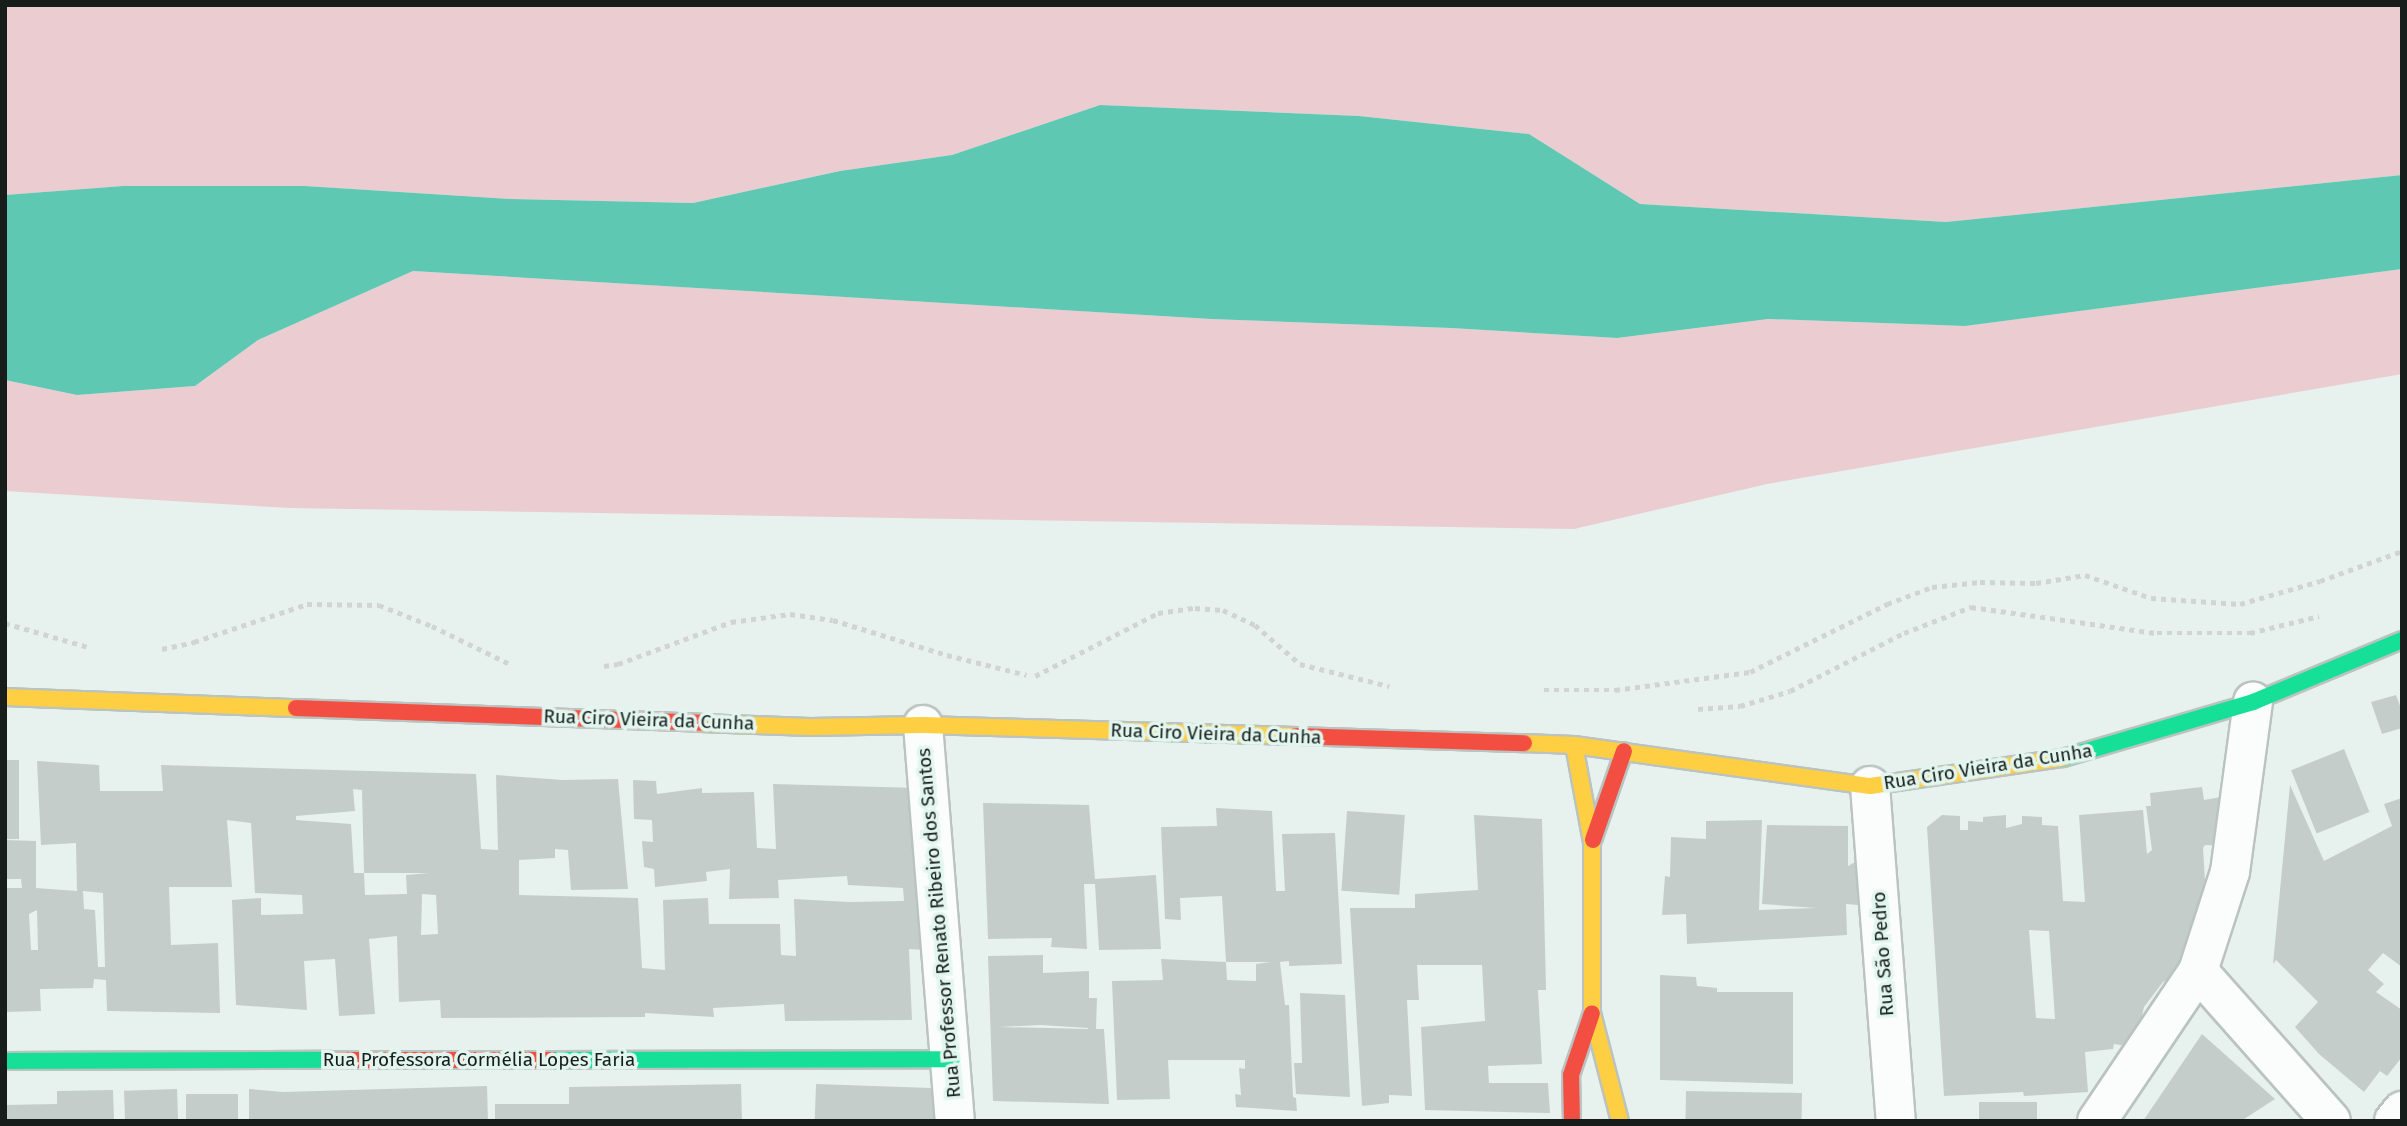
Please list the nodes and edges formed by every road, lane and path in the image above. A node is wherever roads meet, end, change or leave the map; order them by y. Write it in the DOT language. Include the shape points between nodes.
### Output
graph roads {
  1 [pos="2402,551"];
  2 [pos="5,624"];
  3 [pos="2402,640"];
  4 [pos="95,649"];
  5 [pos="154,651"];
  6 [pos="510,664"];
  7 [pos="592,667"];
  8 [pos="1400,689"];
  9 [pos="1534,690"];
  10 [pos="5,697"];
  11 [pos="2253,702"];
  12 [pos="923,725"];
  13 [pos="1574,745"];
  14 [pos="1624,751"];
  15 [pos="1870,786"];
  16 [pos="1592,842"];
  17 [pos="2198,971"];
  18 [pos="1592,1013"];
  19 [pos="952,1059"];
  20 [pos="5,1061"];
  21 [pos="2402,1111"];
  22 [pos="955,1121"];
  23 [pos="1572,1121"];
  24 [pos="1620,1121"];
  25 [pos="1896,1121"];
  26 [pos="2097,1121"];
  27 [pos="2331,1121"];
  28 [pos="2393,1121"];
  1 -- 9 [label="path" via="2240,604 2151,598 2085,575 2036,583 1932,587 1887,604 1751,672 1615,690"];
  2 -- 4 [label="path"];
  3 -- 11 [label="street, Rua Ciro Vieira da Cunha"];
  5 -- 6 [label="path" via="205,639 307,604 379,605 432,625"];
  7 -- 8 [label="path" via="618,664 731,622 790,614 833,620 1034,677 1158,613 1195,608 1223,610 1255,625 1300,664"];
  10 -- 12 [label="street, Rua Ciro Vieira da Cunha" via="810,727"];
  11 -- 15 [label="street, Rua Ciro Vieira da Cunha" via="2075,756"];
  11 -- 17 [label="street" via="2230,872"];
  12 -- 13 [label="street, Rua Ciro Vieira da Cunha"];
  12 -- 19 [label="street, Rua Professor Renato Ribeiro dos Santos"];
  13 -- 14 [label="street, Rua Ciro Vieira da Cunha"];
  13 -- 16 [label="street"];
  14 -- 15 [label="street, Rua Ciro Vieira da Cunha"];
  14 -- 16 [label="street"];
  15 -- 25 [label="street, Rua São Pedro"];
  16 -- 18 [label="street"];
  17 -- 26 [label="street"];
  17 -- 27 [label="street"];
  18 -- 23 [label="street" via="1571,1075"];
  18 -- 24 [label="street"];
  19 -- 20 [label="street, Rua Professora Cormélia Lopes Faria"];
  19 -- 22 [label="street, Rua Professor Renato Ribeiro dos Santos"];
  21 -- 28 [label="street"];
}
